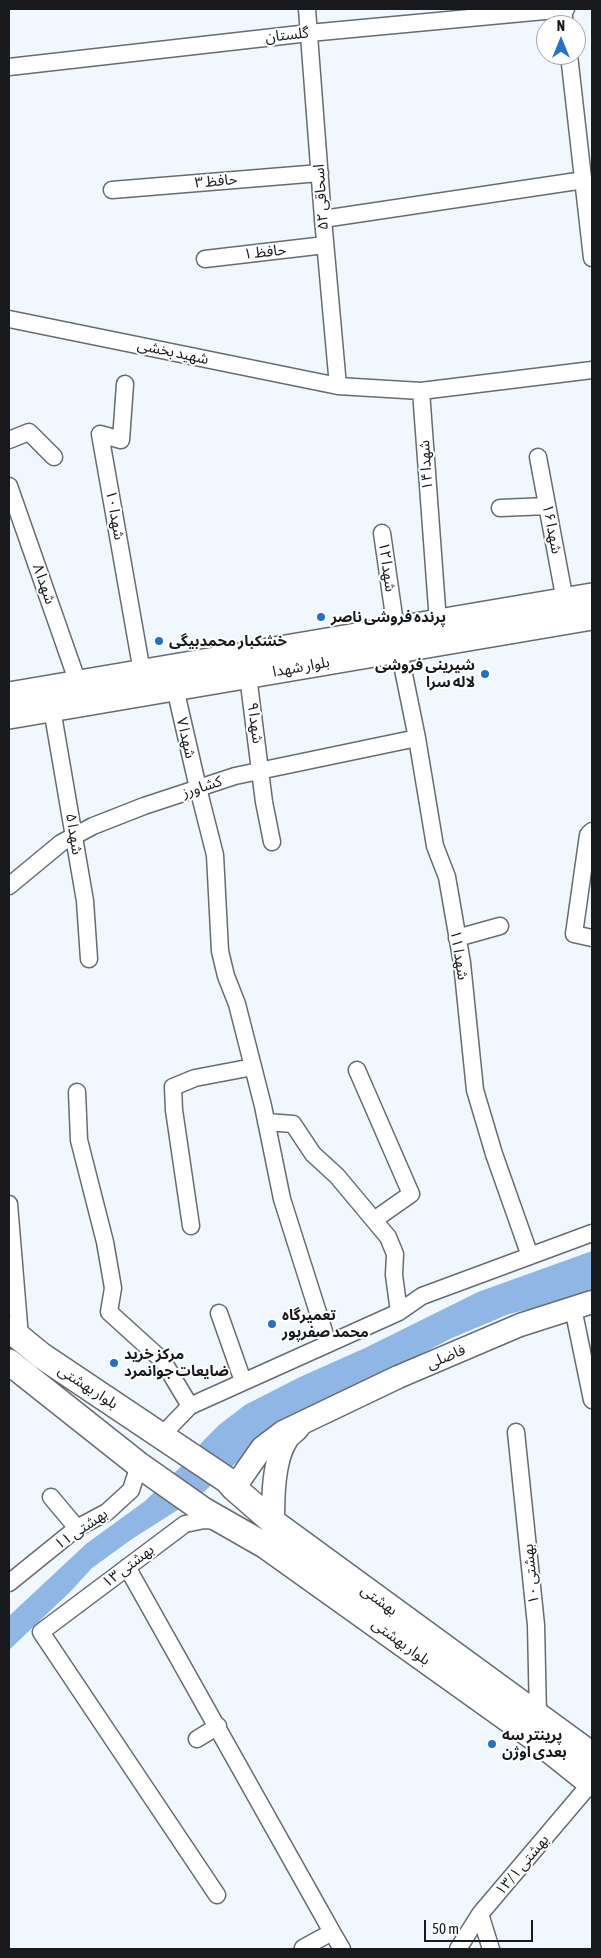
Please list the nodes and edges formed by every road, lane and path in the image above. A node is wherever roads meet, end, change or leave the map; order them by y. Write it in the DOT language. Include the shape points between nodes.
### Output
graph roads {
  1 [pos="307,9"];
  2 [pos="564,9"];
  3 [pos="309,33"];
  4 [pos="571,65"];
  5 [pos="9,67"];
  6 [pos="584,118"];
  7 [pos="320,173"];
  8 [pos="584,180"];
  9 [pos="112,190"];
  10 [pos="323,220"];
  11 [pos="325,245"];
  12 [pos="592,258"];
  13 [pos="205,259"];
  14 [pos="9,319"];
  15 [pos="592,370"];
  16 [pos="125,384"];
  17 [pos="338,386"];
  18 [pos="421,391"];
  19 [pos="9,440"];
  20 [pos="54,457"];
  21 [pos="538,457"];
  22 [pos="9,486"];
  23 [pos="547,506"];
  24 [pos="500,508"];
  25 [pos="382,533"];
  26 [pos="592,596"];
  27 [pos="565,601"];
  28 [pos="592,617"];
  29 [pos="438,622"];
  30 [pos="397,640"];
  31 [pos="142,672"];
  32 [pos="248,676"];
  33 [pos="78,683"];
  34 [pos="175,688"];
  35 [pos="9,695"];
  36 [pos="52,709"];
  37 [pos="9,716"];
  38 [pos="417,738"];
  39 [pos="261,770"];
  40 [pos="198,788"];
  41 [pos="592,831"];
  42 [pos="75,835"];
  43 [pos="272,842"];
  44 [pos="9,886"];
  45 [pos="500,926"];
  46 [pos="457,938"];
  47 [pos="592,938"];
  48 [pos="90,959"];
  49 [pos="253,1067"];
  50 [pos="357,1070"];
  51 [pos="77,1092"];
  52 [pos="266,1122"];
  53 [pos="9,1204"];
  54 [pos="374,1220"];
  55 [pos="191,1226"];
  56 [pos="592,1232"];
  57 [pos="530,1256"];
  58 [pos="583,1305"];
  59 [pos="399,1312"];
  60 [pos="219,1313"];
  61 [pos="14,1333"];
  62 [pos="328,1344"];
  63 [pos="42,1356"];
  64 [pos="9,1362"];
  65 [pos="68,1373"];
  66 [pos="30,1377"];
  67 [pos="243,1381"];
  68 [pos="50,1394"];
  69 [pos="592,1400"];
  70 [pos="190,1406"];
  71 [pos="304,1423"];
  72 [pos="516,1432"];
  73 [pos="165,1439"];
  74 [pos="143,1468"];
  75 [pos="231,1484"];
  76 [pos="51,1497"];
  77 [pos="213,1515"];
  78 [pos="273,1522"];
  79 [pos="77,1528"];
  80 [pos="127,1567"];
  81 [pos="9,1583"];
  82 [pos="538,1716"];
  83 [pos="218,1726"];
  84 [pos="197,1739"];
  85 [pos="592,1755"];
  86 [pos="592,1784"];
  87 [pos="217,1895"];
  88 [pos="480,1914"];
  89 [pos="332,1932"];
  90 [pos="303,1948"];
  91 [pos="342,1949"];
  92 [pos="458,1949"];
  93 [pos="491,1949"];
  1 -- 3 [label="street, اسحاقی ۵۲"];
  2 -- 3 [label="street, گلستان"];
  3 -- 5 [label="street, گلستان"];
  3 -- 7 [label="street, اسحاقی ۵۲"];
  4 -- 6 [label="street"];
  6 -- 8 [label="street"];
  7 -- 9 [label="street, حافظ ۳"];
  7 -- 10 [label="street, اسحاقی ۵۲"];
  8 -- 10 [label="street"];
  8 -- 12 [label="street"];
  10 -- 11 [label="street, اسحاقی ۵۲"];
  11 -- 13 [label="street, حافظ ۱"];
  11 -- 17 [label="street, اسحاقی ۵۲"];
  14 -- 17 [label="street, شهید بخشی"];
  15 -- 18 [label="street"];
  16 -- 31 [label="street, شهدا ۱۰" via="121,440 100,434"];
  17 -- 18 [label="street"];
  18 -- 29 [label="street, شهدا ۱۴"];
  19 -- 20 [label="street" via="29,432"];
  21 -- 23 [label="street, شهدا ۱۶"];
  22 -- 33 [label="street, شهدا ۸"];
  23 -- 24 [label="street"];
  23 -- 27 [label="street, شهدا ۱۶"];
  25 -- 30 [label="street, شهدا ۱۲"];
  26 -- 27 [label="main road, بلوار شهدا"];
  27 -- 29 [label="main road, بلوار شهدا"];
  28 -- 30 [label="main road, بلوار شهدا"];
  29 -- 30 [label="main road, بلوار شهدا"];
  30 -- 31 [label="main road, بلوار شهدا"];
  30 -- 32 [label="main road, بلوار شهدا"];
  30 -- 38 [label="street, شهدا ۱۱"];
  31 -- 33 [label="main road, بلوار شهدا"];
  32 -- 34 [label="main road, بلوار شهدا"];
  32 -- 39 [label="street, شهدا ۹"];
  33 -- 35 [label="main road, بلوار شهدا"];
  34 -- 36 [label="main road, بلوار شهدا"];
  34 -- 40 [label="street, شهدا ۷"];
  36 -- 37 [label="main road, بلوار شهدا"];
  36 -- 42 [label="street, شهدا ۵"];
  38 -- 39 [label="street, کشاورز"];
  38 -- 46 [label="street, شهدا ۱۱" via="435,846 447,877"];
  39 -- 40 [label="street, کشاورز"];
  39 -- 43 [label="street, شهدا ۹"];
  40 -- 42 [label="street, کشاورز"];
  40 -- 49 [label="street, شهدا ۷" via="215,855 220,951"];
  41 -- 47 [label="street" via="588,835 574,934"];
  42 -- 44 [label="street, کشاورز"];
  42 -- 48 [label="street, شهدا ۵"];
  45 -- 46 [label="street"];
  46 -- 57 [label="street, شهدا ۱۱" via="474,1090"];
  49 -- 52 [label="street, شهدا ۷"];
  49 -- 55 [label="street" via="195,1078 173,1087"];
  50 -- 54 [label="street" via="411,1194"];
  51 -- 70 [label="street" via="79,1140 105,1242 113,1288 108,1312 163,1360"];
  52 -- 54 [label="street" via="294,1124 313,1154 337,1176"];
  52 -- 62 [label="street, شهدا ۷" via="282,1199"];
  53 -- 61 [label="street"];
  54 -- 59 [label="street" via="388,1237 394,1254"];
  56 -- 57 [label="street"];
  57 -- 59 [label="street" via="422,1296"];
  58 -- 69 [label="street"];
  58 -- 71 [label="main road, فاضلی" via="520,1326"];
  59 -- 62 [label="street"];
  60 -- 67 [label="street"];
  61 -- 63 [label="main road, بلوار بهشتی"];
  62 -- 67 [label="street"];
  63 -- 65 [label="main road, بلوار بهشتی"];
  63 -- 66 [label="main road"];
  64 -- 66 [label="main road, بلوار بهشتی"];
  65 -- 68 [label="main road"];
  65 -- 73 [label="main road, بلوار بهشتی"];
  66 -- 68 [label="main road, بلوار بهشتی"];
  67 -- 70 [label="street"];
  68 -- 74 [label="main road, بلوار بهشتی"];
  70 -- 73 [label="street"];
  71 -- 75 [label="main road, فاضلی" via="283,1432 262,1448"];
  71 -- 78 [label="main road, فاضلی" via="287,1439 279,1458"];
  72 -- 82 [label="street, بهشتی ۱۰" via="536,1625"];
  73 -- 75 [label="main road, بهشتی"];
  74 -- 77 [label="main road"];
  74 -- 79 [label="street, بهشتی ۱۱" via="131,1490 107,1512"];
  75 -- 78 [label="main road, بهشتی"];
  76 -- 79 [label="street"];
  77 -- 80 [label="street, بهشتی ۱۳" via="185,1524"];
  77 -- 86 [label="main road, بلوار بهشتی" via="274,1552 532,1736"];
  78 -- 82 [label="main road, بهشتی"];
  79 -- 81 [label="street, بهشتی ۱۱"];
  80 -- 83 [label="street"];
  80 -- 87 [label="street, بهشتی ۱۳" via="41,1632"];
  82 -- 85 [label="main road, بهشتی"];
  83 -- 84 [label="street"];
  83 -- 89 [label="street"];
  86 -- 88 [label="street, بهشتی ۱۳/۱"];
  88 -- 92 [label="street, بهشتی ۱۳/۱"];
  88 -- 93 [label="street"];
  89 -- 90 [label="street"];
  89 -- 91 [label="street"];
}
